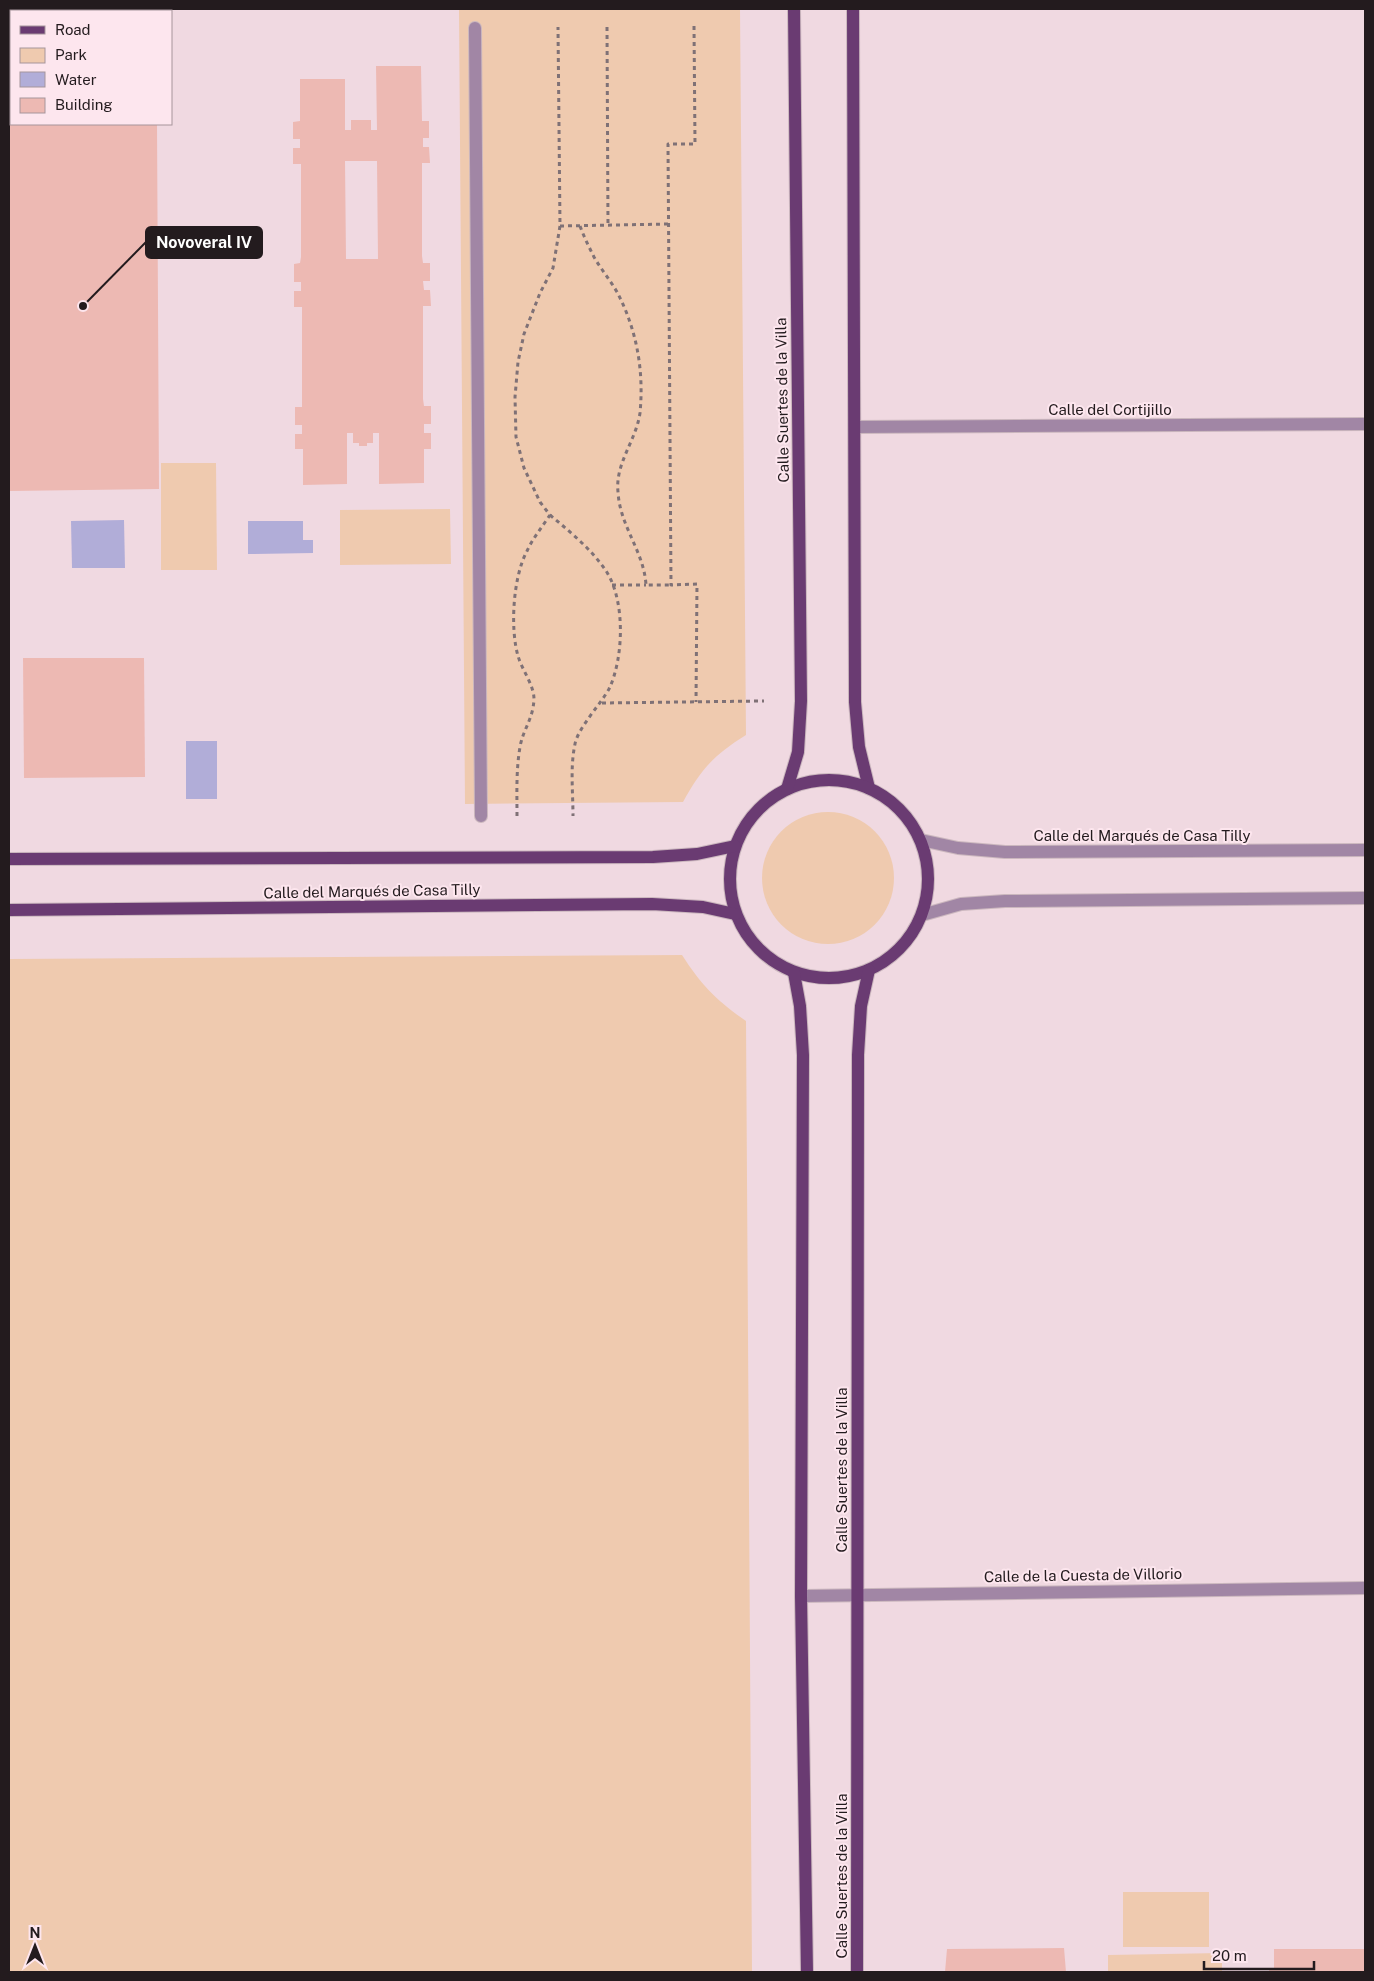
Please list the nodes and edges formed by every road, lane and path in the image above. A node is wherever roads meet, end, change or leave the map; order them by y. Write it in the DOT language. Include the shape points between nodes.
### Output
graph roads {
  1 [pos="794,9"];
  2 [pos="853,9"];
  3 [pos="694,26"];
  4 [pos="558,27"];
  5 [pos="607,27"];
  6 [pos="474,28"];
  7 [pos="670,224"];
  8 [pos="560,226"];
  9 [pos="580,226"];
  10 [pos="608,226"];
  11 [pos="1365,424"];
  12 [pos="855,427"];
  13 [pos="550,515"];
  14 [pos="671,585"];
  15 [pos="612,586"];
  16 [pos="646,586"];
  17 [pos="764,701"];
  18 [pos="696,702"];
  19 [pos="602,703"];
  20 [pos="869,788"];
  21 [pos="788,789"];
  22 [pos="481,816"];
  23 [pos="517,816"];
  24 [pos="573,816"];
  25 [pos="920,840"];
  26 [pos="735,846"];
  27 [pos="1365,850"];
  28 [pos="9,859"];
  29 [pos="1365,898"];
  30 [pos="9,910"];
  31 [pos="735,914"];
  32 [pos="922,915"];
  33 [pos="869,970"];
  34 [pos="794,973"];
  35 [pos="1365,1588"];
  36 [pos="858,1595"];
  37 [pos="802,1596"];
  38 [pos="807,1972"];
  39 [pos="857,1972"];
  1 -- 21 [label="main road, Calle Suertes de la Villa" via="802,701 798,752"];
  2 -- 12 [label="main road"];
  3 -- 7 [label="path" via="695,144 668,144"];
  4 -- 8 [label="path"];
  5 -- 10 [label="path"];
  6 -- 22 [label="street"];
  7 -- 10 [label="path"];
  7 -- 14 [label="path"];
  8 -- 9 [label="path"];
  8 -- 13 [label="path" via="553,268 524,334 515,397 516,437 524,468"];
  9 -- 10 [label="path"];
  9 -- 16 [label="path" via="625,309 639,355 639,415 636,432 618,471 618,491 621,513 646,570"];
  11 -- 12 [label="street, Calle del Cortijillo"];
  12 -- 20 [label="main road" via="855,702 859,747"];
  13 -- 15 [label="path" via="591,552 606,570"];
  13 -- 23 [label="path" via="526,552 514,606 518,656 534,697 532,719 520,744"];
  14 -- 16 [label="path"];
  14 -- 18 [label="path" via="697,584"];
  15 -- 16 [label="path"];
  15 -- 19 [label="path" via="621,626 621,649 614,679"];
  17 -- 18 [label="path"];
  18 -- 19 [label="path"];
  19 -- 24 [label="path" via="575,742"];
  20 -- 21 [label="main road" via="842,781 814,781"];
  20 -- 25 [label="main road" via="891,801 908,819"];
  21 -- 26 [label="main road" via="755,812"];
  25 -- 27 [label="street, Calle del Marqués de Casa Tilly" via="958,848 1005,852"];
  25 -- 32 [label="main road" via="928,865 928,890"];
  26 -- 28 [label="main road, Calle del Marqués de Casa Tilly" via="697,854 653,857"];
  26 -- 31 [label="main road" via="730,868 730,892"];
  29 -- 32 [label="street" via="1005,901 961,904"];
  30 -- 31 [label="main road, Calle del Marqués de Casa Tilly" via="652,904 703,907"];
  31 -- 34 [label="main road" via="758,950"];
  32 -- 33 [label="main road" via="901,948"];
  33 -- 34 [label="main road" via="845,977 819,978"];
  33 -- 36 [label="main road, Calle Suertes de la Villa" via="861,1006 858,1055"];
  34 -- 37 [label="main road" via="803,1055"];
  35 -- 36 [label="street, Calle de la Cuesta de Villorio"];
  36 -- 37 [label="street, Calle de la Cuesta de Villorio"];
  36 -- 39 [label="main road, Calle Suertes de la Villa"];
  37 -- 38 [label="main road"];
}
